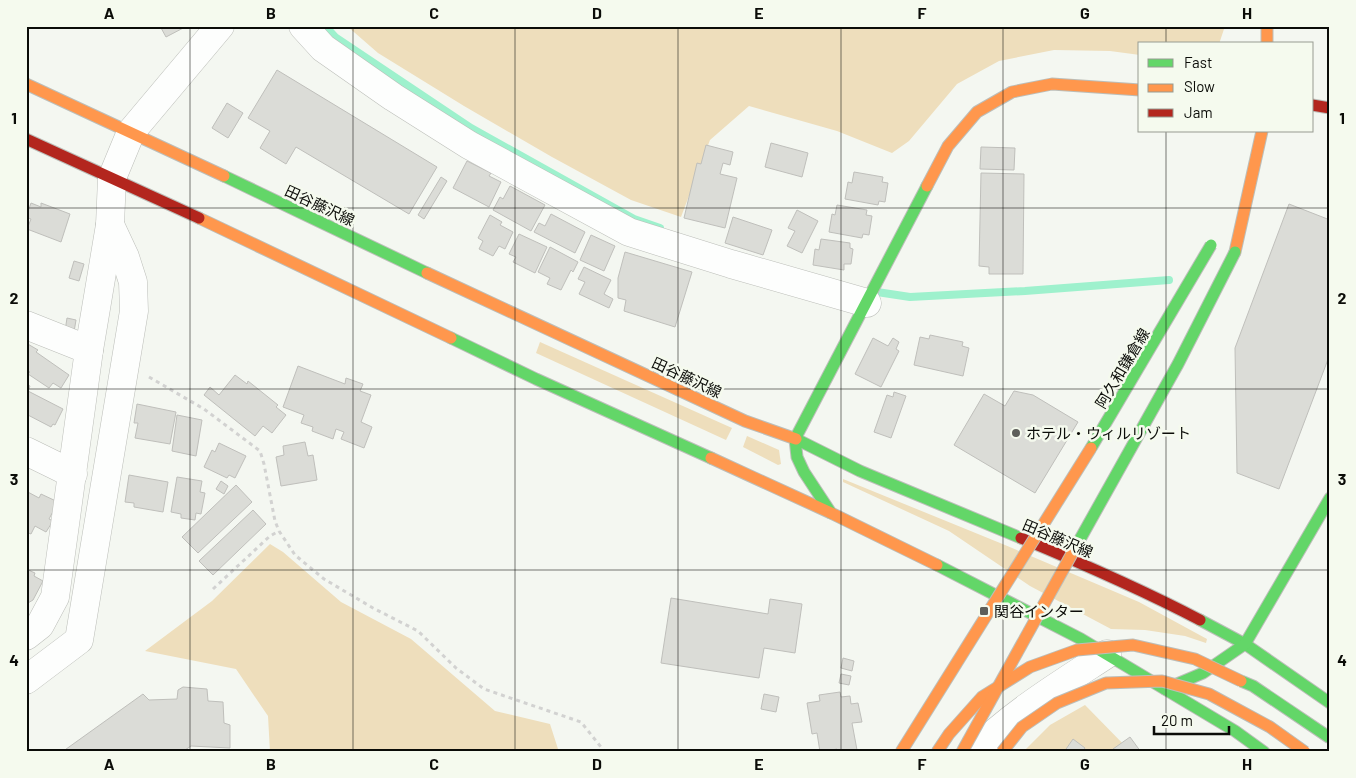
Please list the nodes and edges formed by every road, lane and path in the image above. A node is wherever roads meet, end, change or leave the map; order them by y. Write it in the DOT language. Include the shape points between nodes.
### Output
graph roads {
  1 [pos="220,26"];
  2 [pos="303,26"];
  3 [pos="1233,26"];
  4 [pos="1239,26"];
  5 [pos="1267,26"];
  6 [pos="1267,42"];
  7 [pos="26,84"];
  8 [pos="1138,90"];
  9 [pos="1314,105"];
  10 [pos="1330,108"];
  11 [pos="131,132"];
  12 [pos="1262,132"];
  13 [pos="26,139"];
  14 [pos="1253,175"];
  15 [pos="112,178"];
  16 [pos="1234,206"];
  17 [pos="110,225"];
  18 [pos="1214,241"];
  19 [pos="867,303"];
  20 [pos="26,325"];
  21 [pos="89,350"];
  22 [pos="124,367"];
  23 [pos="795,439"];
  24 [pos="26,451"];
  25 [pos="73,474"];
  26 [pos="1330,498"];
  27 [pos="831,513"];
  28 [pos="279,531"];
  29 [pos="213,589"];
  30 [pos="31,626"];
  31 [pos="1245,644"];
  32 [pos="1108,654"];
  33 [pos="26,680"];
  34 [pos="1165,689"];
  35 [pos="1330,703"];
  36 [pos="1330,738"];
  37 [pos="605,752"];
  38 [pos="901,752"];
  39 [pos="937,752"];
  40 [pos="962,752"];
  41 [pos="974,752"];
  42 [pos="1002,752"];
  43 [pos="1264,752"];
  44 [pos="1305,752"];
  1 -- 11 [label="street"];
  2 -- 19 [label="street" via="323,48 401,103 469,145 629,232"];
  3 -- 4 [label="path"];
  5 -- 6 [label="main road"];
  7 -- 11 [label="main road, 田谷藤沢線"];
  8 -- 19 [label="main road" via="1052,84 1012,92 977,112 948,146"];
  9 -- 10 [label="main road"];
  11 -- 15 [label="street"];
  11 -- 23 [label="main road, 田谷藤沢線" via="542,328 745,421"];
  12 -- 14 [label="main road"];
  13 -- 15 [label="main road"];
  14 -- 16 [label="main road"];
  14 -- 40 [label="main road, bridge" via="1235,252 1178,364"];
  15 -- 17 [label="street"];
  15 -- 27 [label="main road" via="536,379"];
  17 -- 21 [label="street"];
  17 -- 22 [label="street" via="132,282 134,311"];
  18 -- 38 [label="main road, 阿久和鎌倉線, bridge" via="1104,427"];
  19 -- 23 [label="main road"];
  20 -- 21 [label="street"];
  21 -- 25 [label="street"];
  22 -- 28 [label="path" via="204,408 260,451 274,521"];
  22 -- 33 [label="street" via="79,640"];
  23 -- 27 [label="main road" via="796,457"];
  23 -- 31 [label="main road, 田谷藤沢線" via="895,486 1097,570"];
  24 -- 25 [label="street"];
  25 -- 30 [label="street" via="55,598"];
  26 -- 31 [label="main road"];
  27 -- 32 [label="main road" via="984,586"];
  28 -- 29 [label="path"];
  28 -- 37 [label="path" via="295,555 324,579 418,631 456,668 484,689 581,722"];
  31 -- 34 [label="main road" via="1203,673"];
  31 -- 35 [label="main road, 田谷藤沢線"];
  32 -- 34 [label="main road"];
  32 -- 41 [label="street" via="995,730"];
  34 -- 43 [label="main road"];
  36 -- 39 [label="main road, bridge" via="1253,686 1196,659 1133,645 1077,650 1030,667 982,697"];
  42 -- 44 [label="main road, bridge" via="1022,727 1057,702 1106,684 1162,682 1209,694 1270,727"];
}
